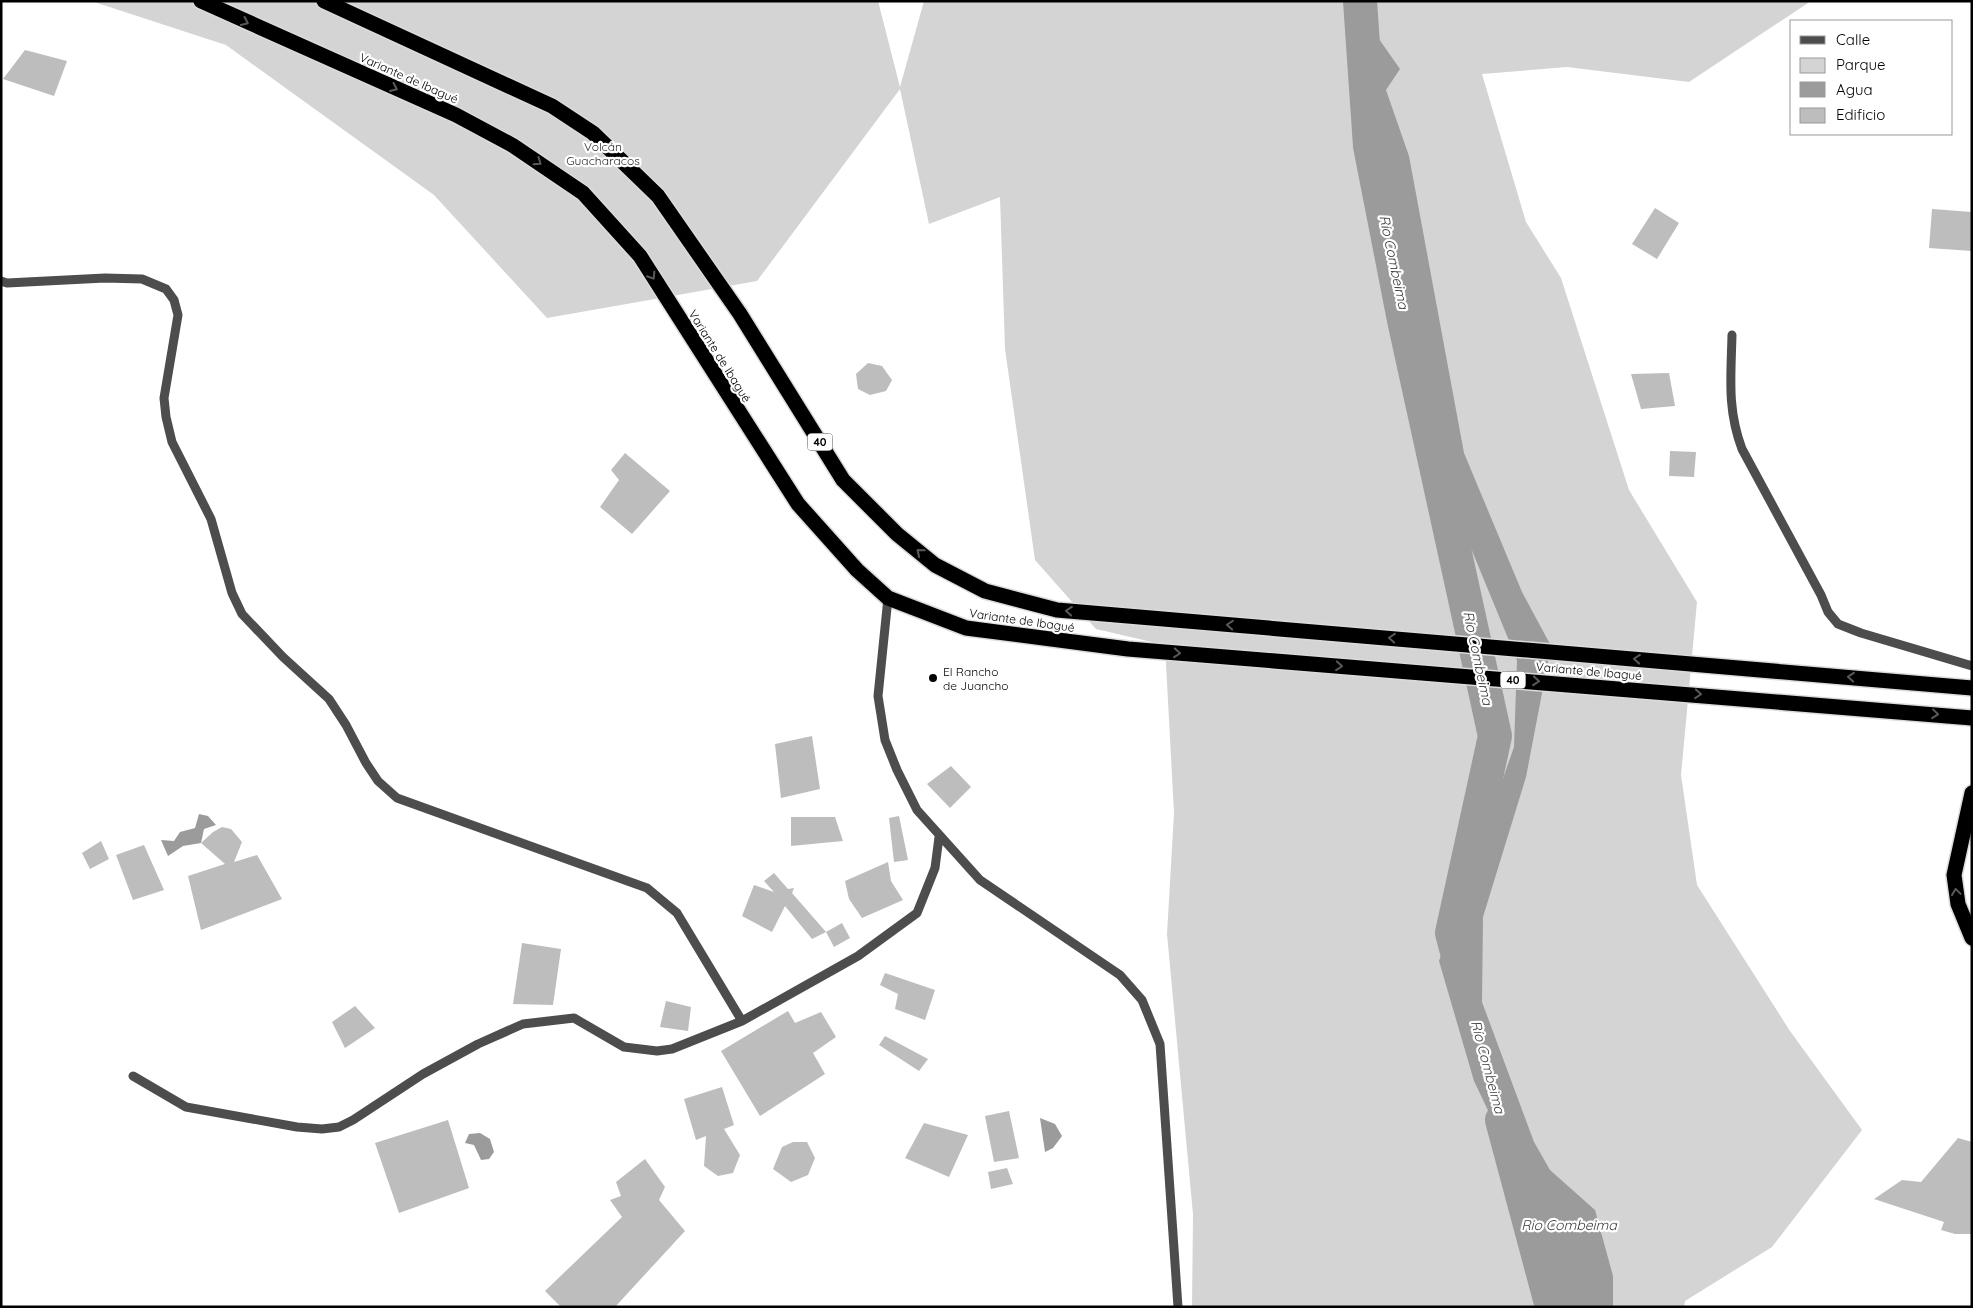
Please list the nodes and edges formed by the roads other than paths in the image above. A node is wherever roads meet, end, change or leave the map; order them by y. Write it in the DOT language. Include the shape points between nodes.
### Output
graph roads {
  1 [pos="201,1"];
  2 [pos="324,1"];
  3 [pos="1,281"];
  4 [pos="1732,335"];
  5 [pos="888,598"];
  6 [pos="1972,666"];
  7 [pos="1972,688"];
  8 [pos="1972,718"];
  9 [pos="1972,793"];
  10 [pos="939,837"];
  11 [pos="1972,938"];
  12 [pos="742,1021"];
  13 [pos="132,1076"];
  14 [pos="1178,1307"];
  1 -- 5 [label="highway, Variante de Ibagué / 40, one-way" via="456,115 512,145 583,193 640,256 798,504 857,570"];
  7 -- 2 [label="highway, Variante de Ibagué / 40, one-way" via="1057,610 984,591 936,566 897,534 843,480 740,314 658,196 593,133 552,106"];
  3 -- 12 [label="street" via="142,279 166,289 174,300 178,315 164,398 166,417 172,442 211,519 227,580 242,614 329,699 378,781 396,798 647,888 677,913"];
  4 -- 6 [label="street" via="1733,425 1742,449 1828,612 1838,624 1861,633"];
  5 -- 8 [label="highway, Variante de Ibagué / 40, one-way" via="966,628 1128,649"];
  5 -- 10 [label="street" via="878,696 885,740 917,810"];
  11 -- 9 [label="highway, one-way" via="1958,904 1954,875"];
  10 -- 12 [label="street" via="935,868 917,914 858,956"];
  10 -- 14 [label="street" via="980,880 1120,976 1142,1000 1160,1044"];
  12 -- 13 [label="street" via="672,1049 657,1051 624,1047 574,1018 523,1024 423,1074 346,1123 322,1130 186,1107"];
}
